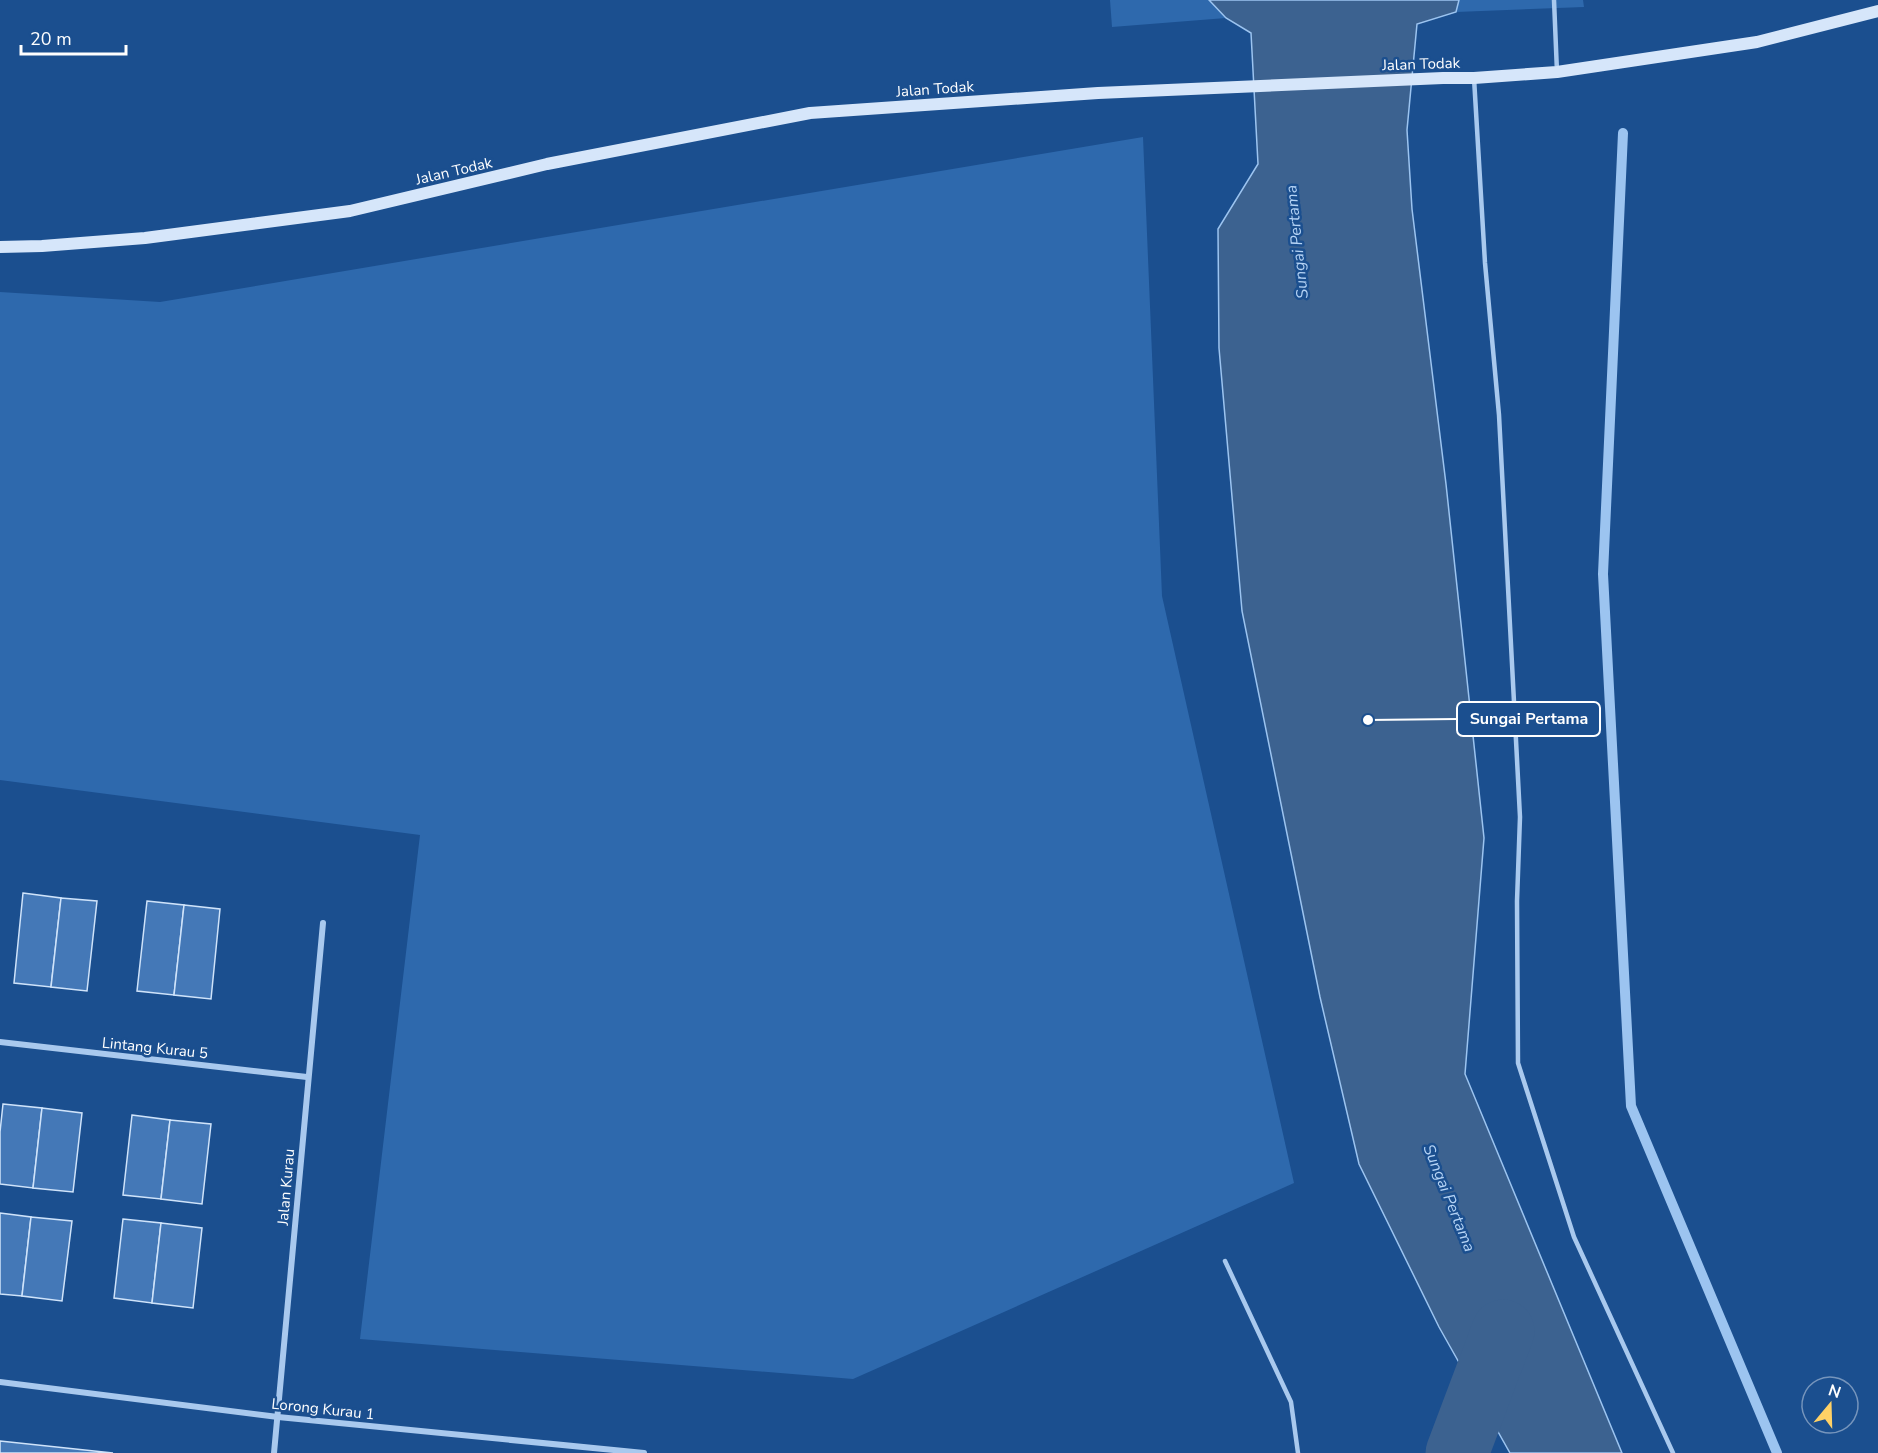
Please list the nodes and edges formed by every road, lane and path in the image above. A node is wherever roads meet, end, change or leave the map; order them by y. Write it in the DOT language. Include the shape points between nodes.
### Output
graph roads {
  1 [pos="1554,0"];
  2 [pos="1878,11"];
  3 [pos="1557,72"];
  4 [pos="1474,78"];
  5 [pos="0,247"];
  6 [pos="323,923"];
  7 [pos="0,1042"];
  8 [pos="307,1077"];
  9 [pos="1225,1261"];
  10 [pos="0,1382"];
  11 [pos="278,1417"];
  12 [pos="274,1453"];
  13 [pos="644,1453"];
  14 [pos="1298,1453"];
  15 [pos="1673,1453"];
  1 -- 3 [label="lane"];
  2 -- 3 [label="main road, Jalan Todak" via="1757,42"];
  3 -- 4 [label="main road, Jalan Todak"];
  4 -- 5 [label="main road, Jalan Todak" via="1098,93 810,113 547,164 350,211 145,238"];
  4 -- 15 [label="lane" via="1499,415 1520,817 1518,1063 1574,1237"];
  6 -- 8 [label="street, Jalan Kurau"];
  7 -- 8 [label="street, Lintang Kurau 5"];
  8 -- 11 [label="street, Jalan Kurau"];
  9 -- 14 [label="lane" via="1291,1402"];
  10 -- 11 [label="street, Lorong Kurau 1"];
  11 -- 12 [label="street, Jalan Kurau"];
  11 -- 13 [label="street, Lorong Kurau 1"];
}
